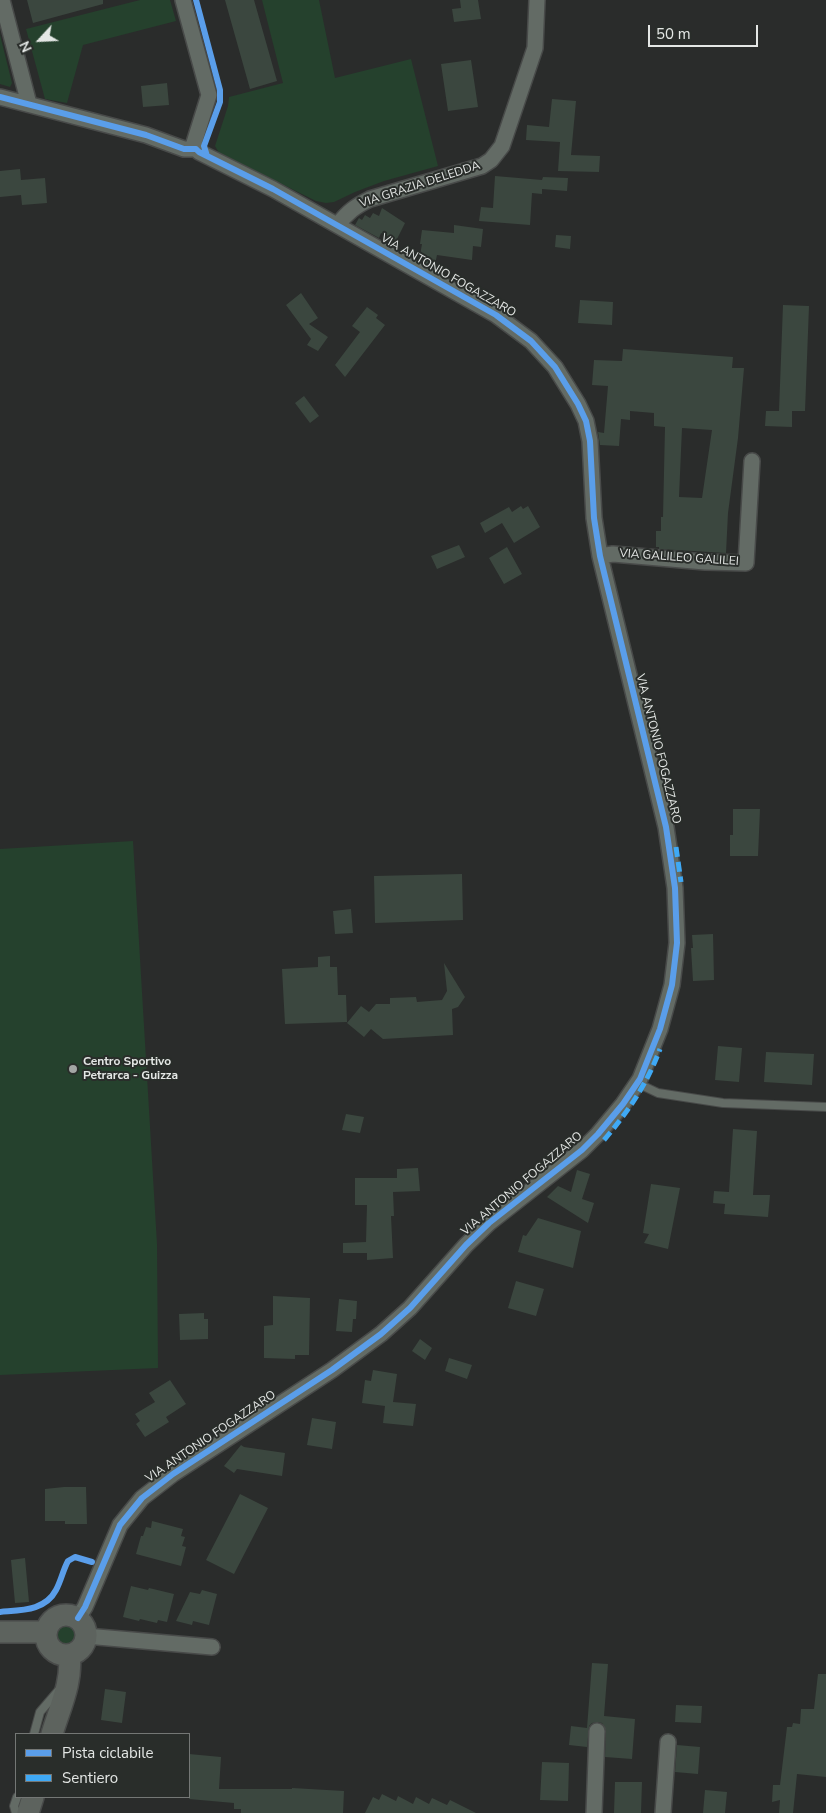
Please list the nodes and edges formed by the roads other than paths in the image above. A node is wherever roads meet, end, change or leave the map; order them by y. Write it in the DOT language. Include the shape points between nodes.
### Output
graph roads {
  1 [pos="2,0"];
  2 [pos="183,0"];
  3 [pos="537,0"];
  4 [pos="0,97"];
  5 [pos="29,104"];
  6 [pos="196,149"];
  7 [pos="338,226"];
  8 [pos="752,461"];
  9 [pos="600,556"];
  10 [pos="637,1083"];
  11 [pos="826,1107"];
  12 [pos="82,1627"];
  13 [pos="0,1632"];
  14 [pos="45,1632"];
  15 [pos="212,1647"];
  16 [pos="69,1655"];
  17 [pos="68,1680"];
  18 [pos="598,1731"];
  19 [pos="34,1733"];
  20 [pos="52,1733"];
  21 [pos="668,1742"];
  22 [pos="17,1798"];
  23 [pos="33,1798"];
  24 [pos="16,1813"];
  25 [pos="28,1813"];
  26 [pos="594,1813"];
  27 [pos="663,1813"];
  1 -- 5 [label="street"];
  2 -- 6 [label="street" via="209,95 194,143"];
  3 -- 7 [label="street, VIA GRAZIA DELEDDA" via="535,48 502,146 491,160 482,166 370,199 355,206"];
  4 -- 5 [label="street, VIA ANTONIO FOGAZZARO"];
  5 -- 6 [label="street, VIA ANTONIO FOGAZZARO" via="146,135 184,149"];
  6 -- 7 [label="street, VIA ANTONIO FOGAZZARO"];
  7 -- 9 [label="street, VIA ANTONIO FOGAZZARO" via="496,315 531,341 555,367 586,421"];
  8 -- 9 [label="street, VIA GALILEO GALILEI" via="746,563 613,554"];
  9 -- 10 [label="street, VIA ANTONIO FOGAZZARO" via="662,809 675,888 677,943 672,985 660,1029"];
  10 -- 11 [label="lane" via="658,1092 723,1103"];
  10 -- 12 [label="street, VIA ANTONIO FOGAZZARO" via="612,1118 582,1150 489,1223 410,1308 381,1334 142,1498 120,1525 85,1607"];
  12 -- 14 [label="street" via="68,1614 60,1615 49,1623"];
  12 -- 15 [label="street"];
  12 -- 16 [label="street" via="82,1647"];
  13 -- 14 [label="street"];
  14 -- 16 [label="street" via="52,1650"];
  16 -- 17 [label="street"];
  17 -- 19 [label="lane" via="40,1712"];
  17 -- 20 [label="street"];
  18 -- 26 [label="street"];
  21 -- 27 [label="street"];
  22 -- 24 [label="lane"];
  23 -- 25 [label="street"];
}
